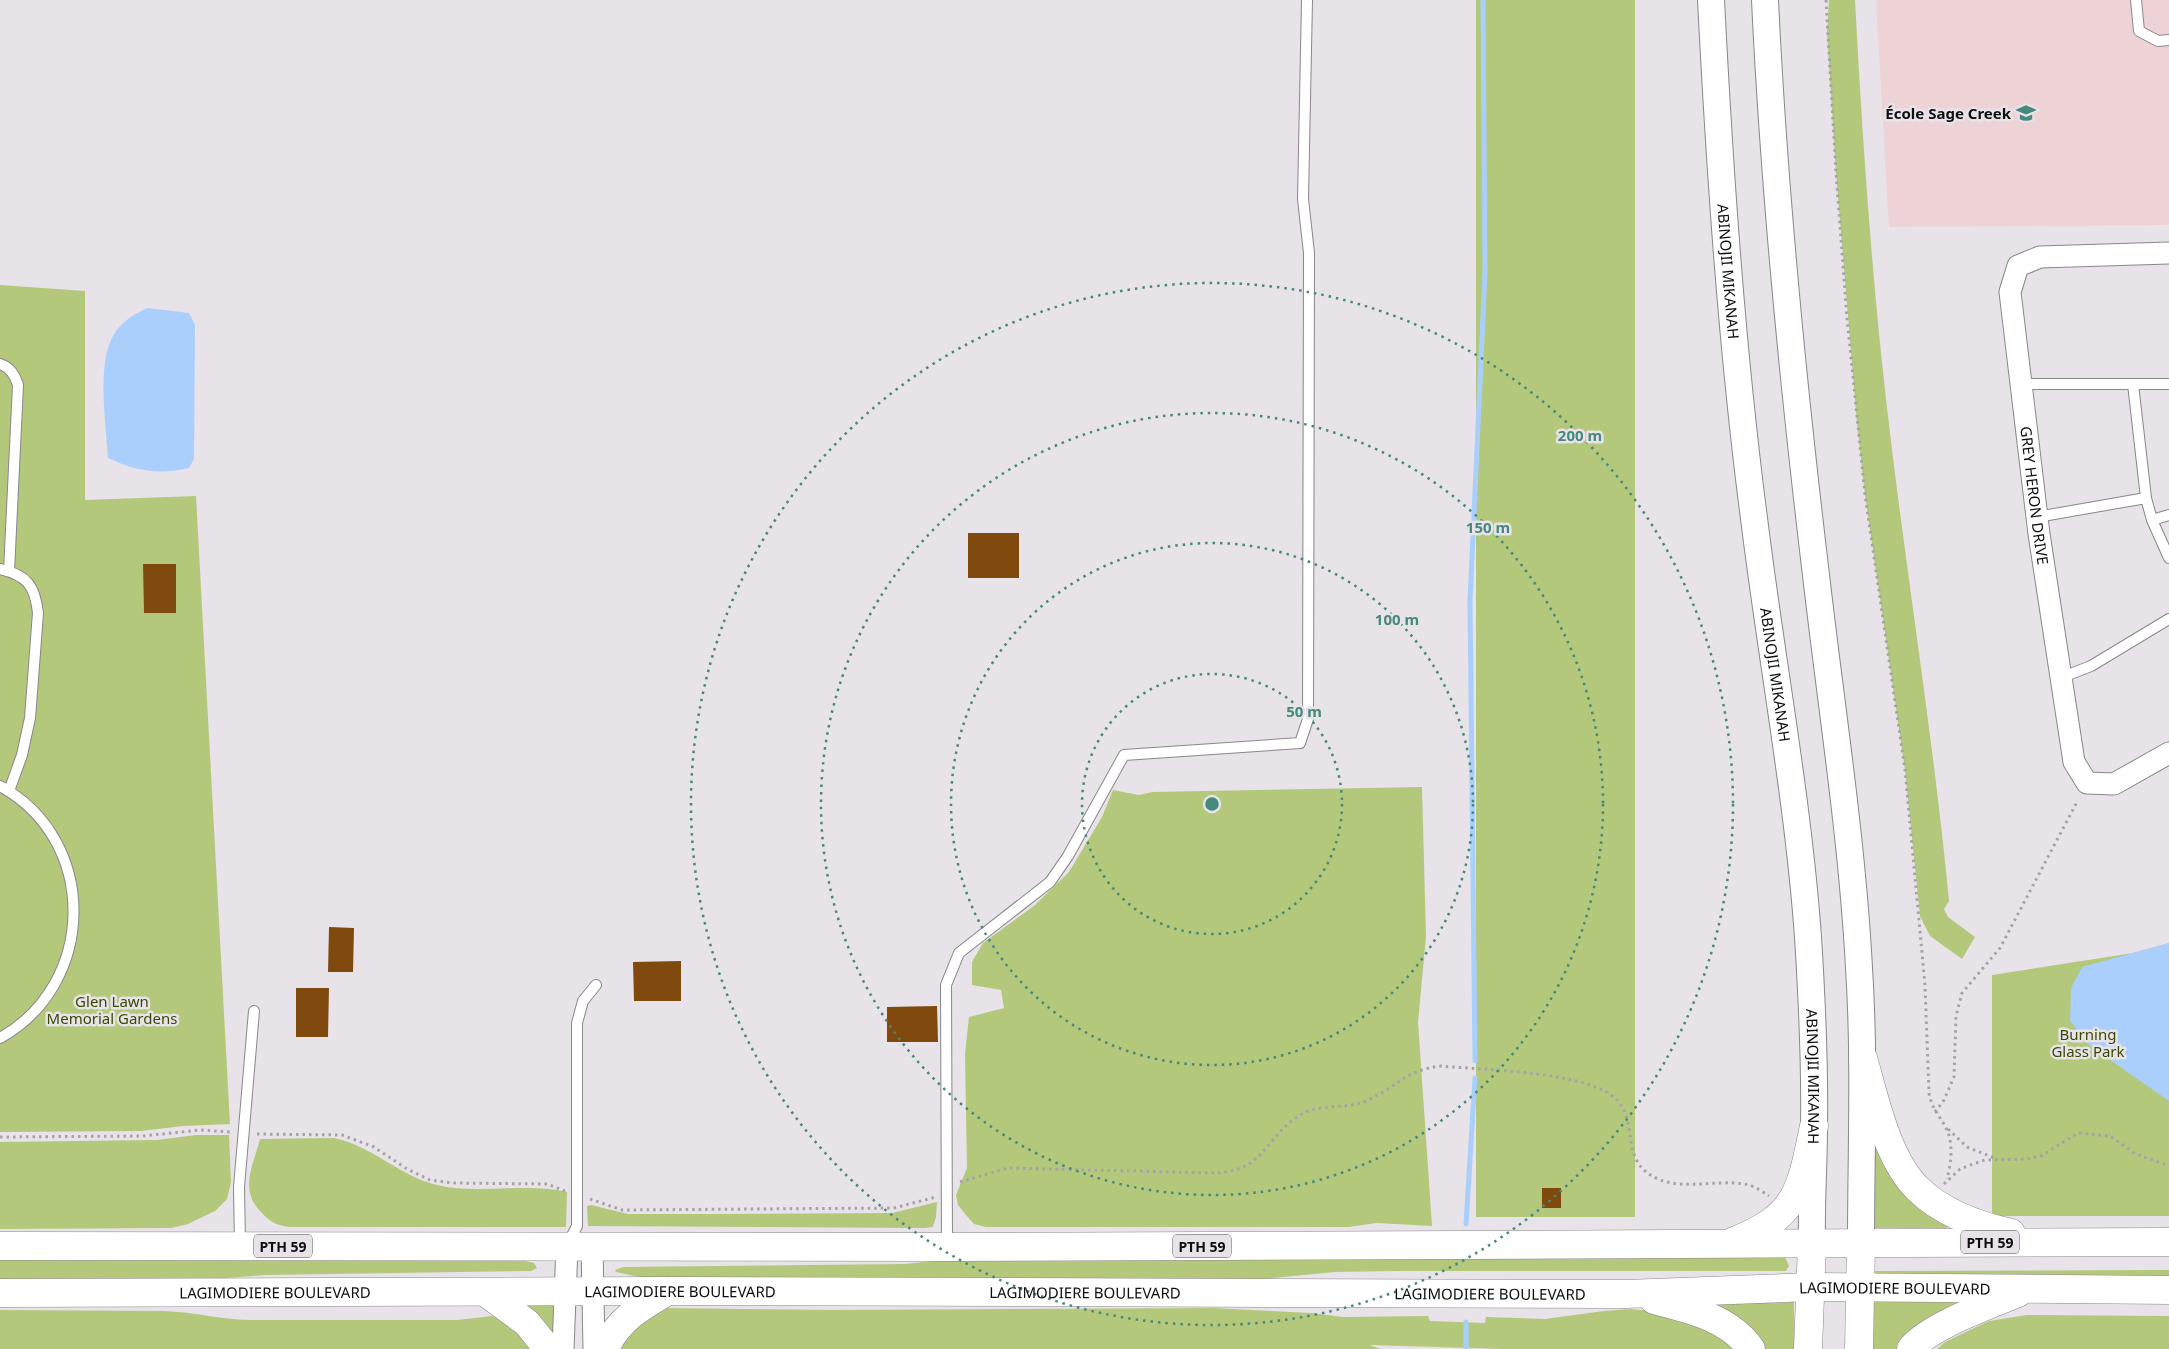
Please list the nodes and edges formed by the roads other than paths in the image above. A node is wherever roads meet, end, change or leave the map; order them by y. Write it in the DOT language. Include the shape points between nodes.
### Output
graph roads {
  1 [pos="1306,0"];
  2 [pos="1711,0"];
  3 [pos="1765,0"];
  4 [pos="2136,0"];
  5 [pos="2169,40"];
  6 [pos="2169,253"];
  7 [pos="0,364"];
  8 [pos="2021,384"];
  9 [pos="2133,384"];
  10 [pos="2169,384"];
  11 [pos="2146,498"];
  12 [pos="2169,515"];
  13 [pos="2037,517"];
  14 [pos="2152,520"];
  15 [pos="2169,558"];
  16 [pos="4,570"];
  17 [pos="2169,619"];
  18 [pos="2060,678"];
  19 [pos="2169,754"];
  20 [pos="4,789"];
  21 [pos="596,985"];
  22 [pos="254,1011"];
  23 [pos="0,1038"];
  24 [pos="1863,1058"];
  25 [pos="1814,1126"];
  26 [pos="579,1239"];
  27 [pos="2047,1242"];
  28 [pos="2169,1242"];
  29 [pos="1861,1244"];
  30 [pos="1723,1245"];
  31 [pos="1812,1245"];
  32 [pos="0,1246"];
  33 [pos="240,1246"];
  34 [pos="947,1247"];
  35 [pos="1812,1287"];
  36 [pos="1860,1288"];
  37 [pos="2026,1290"];
  38 [pos="2169,1290"];
  39 [pos="668,1291"];
  40 [pos="485,1292"];
  41 [pos="578,1292"];
  42 [pos="0,1293"];
  43 [pos="1626,1294"];
  44 [pos="548,1349"];
  45 [pos="563,1349"];
  46 [pos="594,1349"];
  47 [pos="605,1349"];
  48 [pos="1751,1349"];
  49 [pos="1808,1349"];
  50 [pos="1859,1349"];
  51 [pos="1911,1349"];
  1 -- 34 [label="lane" via="1303,200 1309,253 1308,719 1300,743 1124,755 1050,882 959,954 946,985"];
  2 -- 25 [label="street, ABINOJII MIKANAH" via="1738,382 1754,525 1802,868 1810,977"];
  3 -- 24 [label="street" via="1779,226 1796,405 1853,879"];
  4 -- 5 [label="lane" via="2139,31 2158,41"];
  6 -- 8 [label="street, GREY HERON DRIVE" via="2040,257 2018,266 2010,292"];
  7 -- 16 [label="lane" via="15,375 18,385"];
  8 -- 9 [label="lane"];
  8 -- 13 [label="street, GREY HERON DRIVE"];
  9 -- 10 [label="lane"];
  9 -- 11 [label="lane"];
  11 -- 13 [label="lane"];
  11 -- 14 [label="lane"];
  12 -- 14 [label="lane"];
  13 -- 18 [label="street, GREY HERON DRIVE"];
  14 -- 15 [label="lane"];
  16 -- 20 [label="lane" via="24,578 32,587 38,613 30,718 22,755"];
  17 -- 18 [label="lane" via="2092,666"];
  18 -- 19 [label="street, GREY HERON DRIVE" via="2074,762 2087,783 2114,784"];
  20 -- 23 [label="lane" via="42,822 59,846 74,893 74,928 66,963 52,990 36,1011 15,1030"];
  21 -- 26 [label="lane" via="583,1001 577,1023"];
  22 -- 33 [label="lane" via="239,1187"];
  24 -- 27 [label="main road" via="1895,1155 1918,1190 1940,1190 1970,1220"];
  24 -- 29 [label="street"];
  25 -- 30 [label="main road" via="1804,1173 1786,1209 1758,1232"];
  25 -- 31 [label="street, ABINOJII MIKANAH"];
  26 -- 33 [label="main road, PTH 59"];
  26 -- 34 [label="main road, PTH 59"];
  26 -- 41 [label="street"];
  27 -- 28 [label="main road, PTH 59"];
  27 -- 29 [label="main road, PTH 59"];
  29 -- 31 [label="main road, PTH 59"];
  29 -- 36 [label="main road"];
  30 -- 31 [label="main road, PTH 59"];
  30 -- 34 [label="main road, PTH 59"];
  31 -- 35 [label="main road, ABINOJII MIKANAH"];
  32 -- 33 [label="main road, PTH 59"];
  35 -- 36 [label="main road, LAGIMODIERE BOULEVARD"];
  35 -- 43 [label="main road, LAGIMODIERE BOULEVARD"];
  35 -- 49 [label="main road, ABINOJII MIKANAH"];
  36 -- 37 [label="main road, LAGIMODIERE BOULEVARD"];
  36 -- 50 [label="main road"];
  37 -- 38 [label="main road, LAGIMODIERE BOULEVARD"];
  37 -- 51 [label="main road" via="1958,1319 1931,1333"];
  39 -- 41 [label="main road, LAGIMODIERE BOULEVARD"];
  39 -- 43 [label="main road, LAGIMODIERE BOULEVARD"];
  39 -- 47 [label="main road" via="625,1319 609,1338"];
  40 -- 41 [label="main road, LAGIMODIERE BOULEVARD"];
  40 -- 42 [label="main road, LAGIMODIERE BOULEVARD"];
  40 -- 44 [label="main road" via="528,1323"];
  41 -- 45 [label="street"];
  41 -- 46 [label="street"];
  43 -- 48 [label="main road" via="1681,1307 1720,1321 1744,1339"];
}
